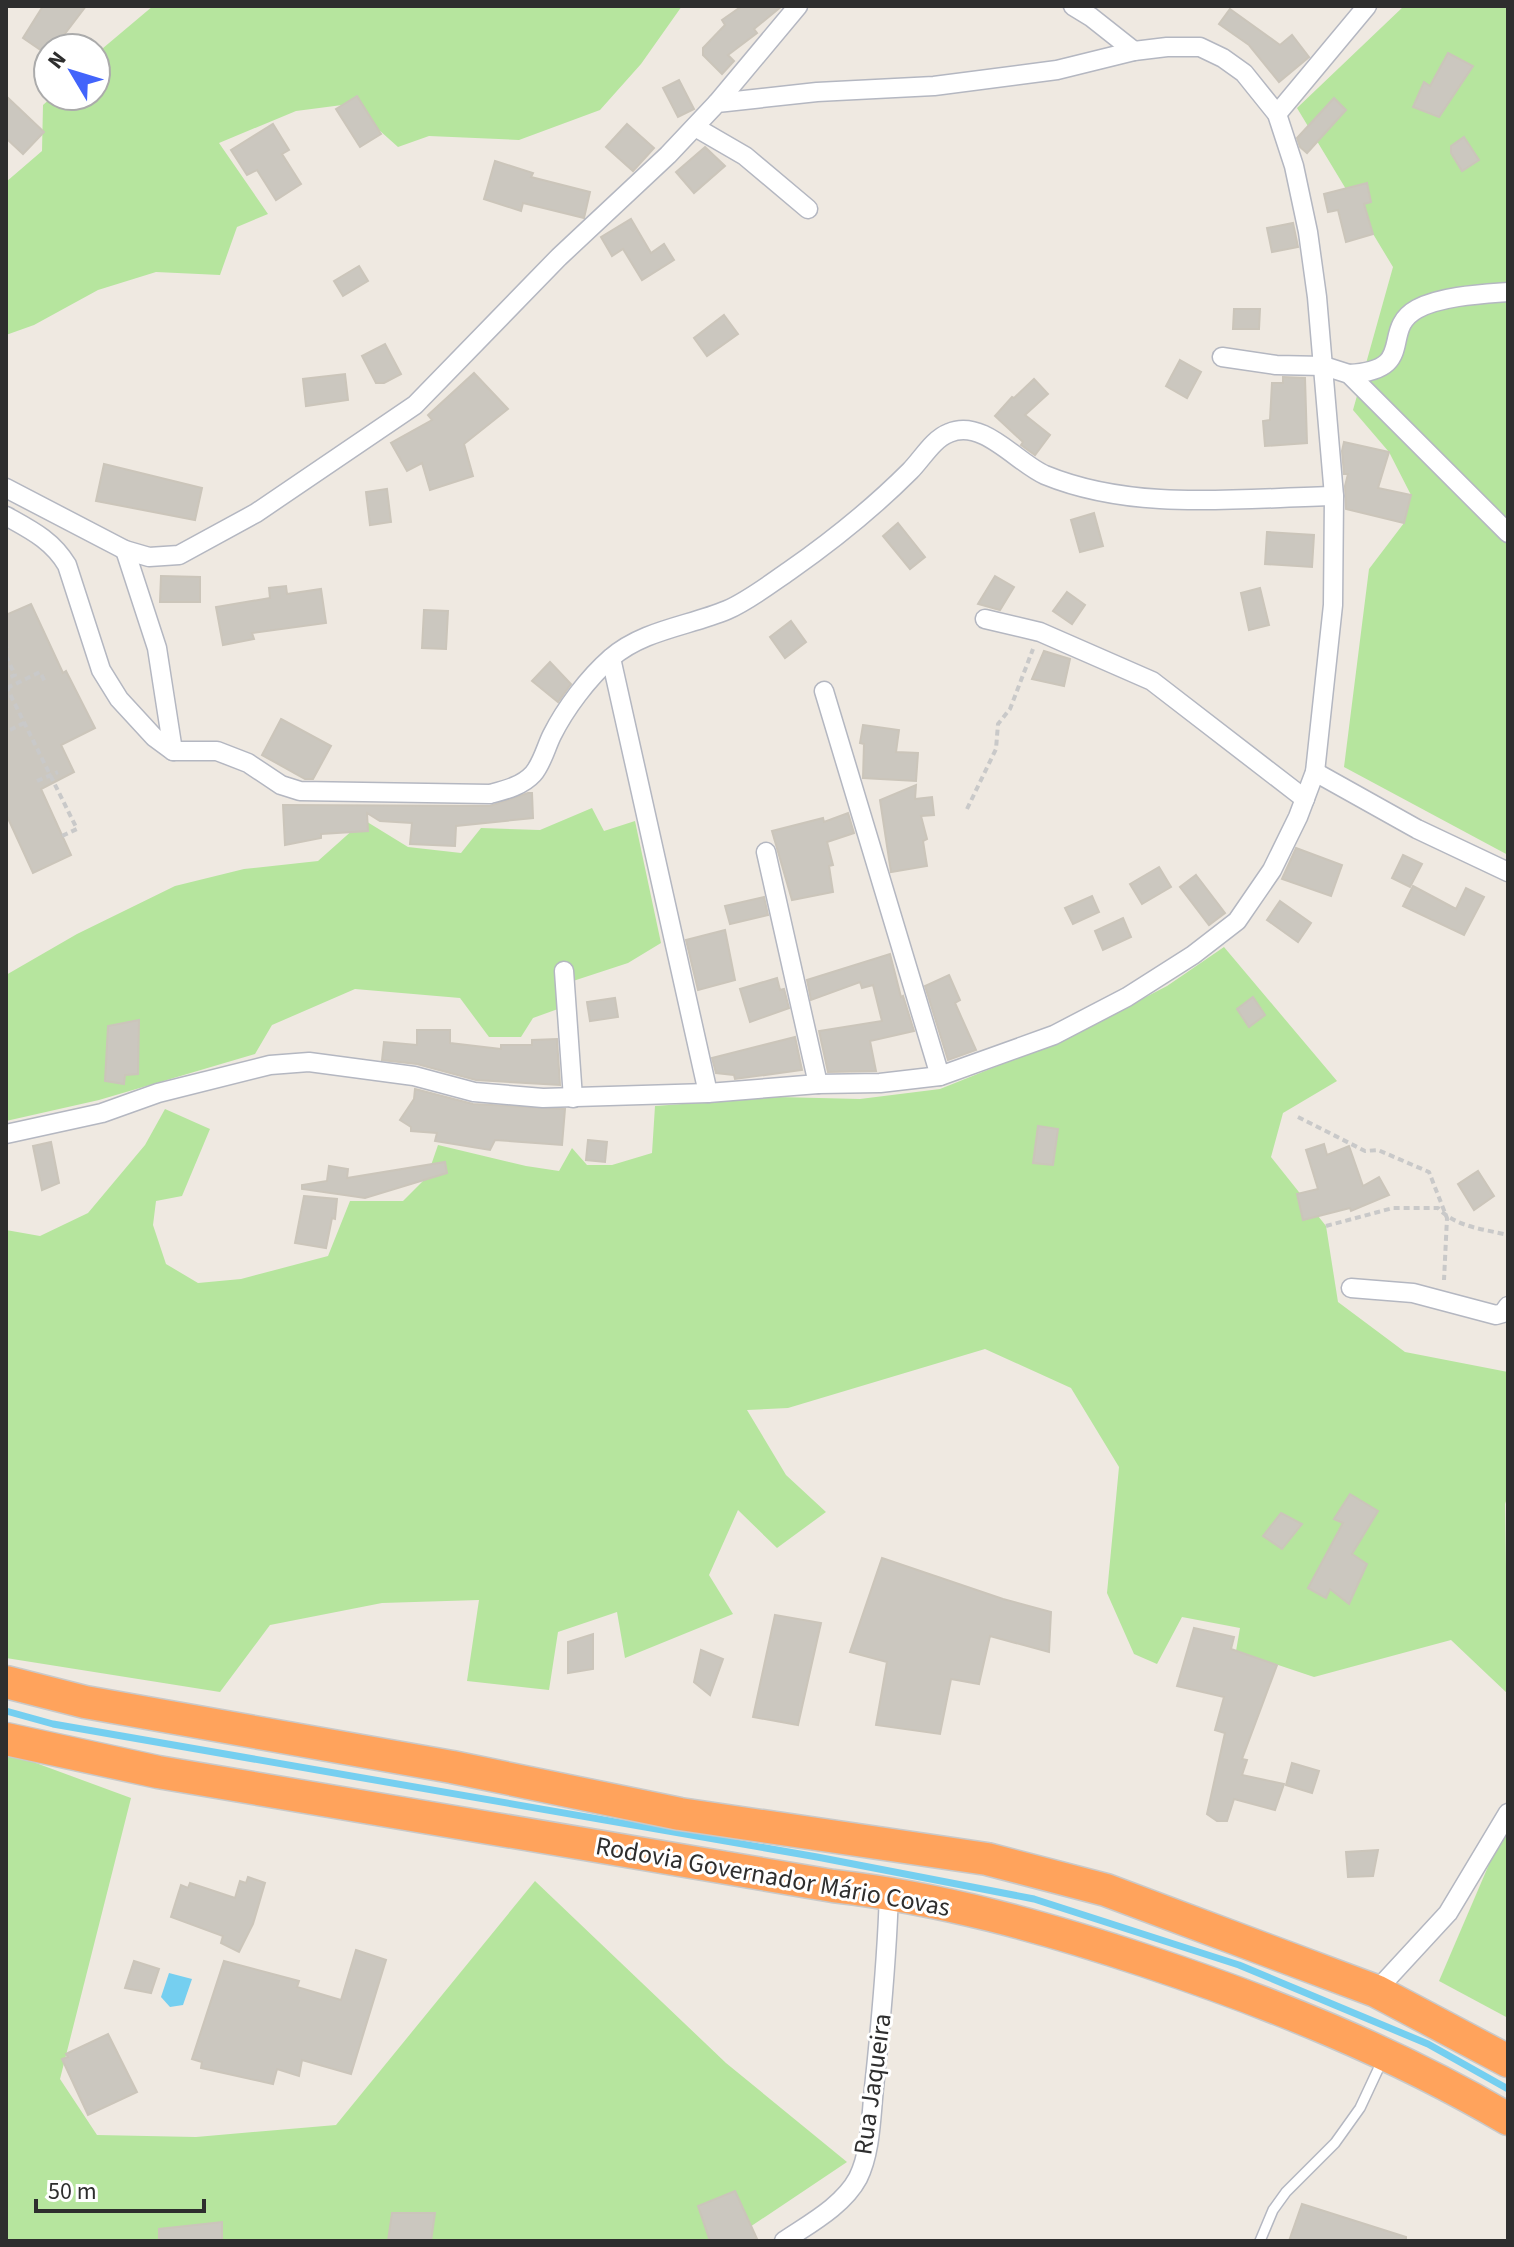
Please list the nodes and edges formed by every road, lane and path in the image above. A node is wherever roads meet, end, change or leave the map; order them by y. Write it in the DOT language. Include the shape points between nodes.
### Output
graph roads {
  1 [pos="798,6"];
  2 [pos="1367,6"];
  3 [pos="1076,7"];
  4 [pos="1134,51"];
  5 [pos="717,103"];
  6 [pos="1277,114"];
  7 [pos="695,127"];
  8 [pos="808,209"];
  9 [pos="1508,292"];
  10 [pos="1222,357"];
  11 [pos="1324,366"];
  12 [pos="1349,374"];
  13 [pos="6,488"];
  14 [pos="1334,496"];
  15 [pos="6,516"];
  16 [pos="1508,533"];
  17 [pos="125,550"];
  18 [pos="985,619"];
  19 [pos="1040,632"];
  20 [pos="6,656"];
  21 [pos="611,658"];
  22 [pos="6,679"];
  23 [pos="45,682"];
  24 [pos="7,687"];
  25 [pos="824,691"];
  26 [pos="26,722"];
  27 [pos="10,730"];
  28 [pos="173,751"];
  29 [pos="58,772"];
  30 [pos="1315,772"];
  31 [pos="51,775"];
  32 [pos="37,781"];
  33 [pos="1305,799"];
  34 [pos="967,809"];
  35 [pos="62,836"];
  36 [pos="766,852"];
  37 [pos="1508,872"];
  38 [pos="564,971"];
  39 [pos="940,1076"];
  40 [pos="818,1084"];
  41 [pos="708,1093"];
  42 [pos="573,1098"];
  43 [pos="1298,1117"];
  44 [pos="6,1134"];
  45 [pos="1447,1218"];
  46 [pos="1326,1226"];
  47 [pos="1508,1235"];
  48 [pos="1351,1288"];
  49 [pos="1443,1302"];
  50 [pos="1508,1306"];
  51 [pos="6,1682"];
  52 [pos="6,1739"];
  53 [pos="1508,1813"];
  54 [pos="889,1892"];
  55 [pos="1376,1991"];
  56 [pos="1386,2054"];
  57 [pos="1508,2061"];
  58 [pos="1508,2119"];
  59 [pos="784,2241"];
  60 [pos="1260,2241"];
  1 -- 5 [label="street"];
  2 -- 6 [label="street"];
  3 -- 4 [label="street"];
  4 -- 5 [label="street" via="1057,70 934,86"];
  4 -- 6 [label="street" via="1200,47 1244,73"];
  5 -- 7 [label="street"];
  6 -- 11 [label="street" via="1308,232"];
  7 -- 8 [label="street" via="745,156"];
  7 -- 17 [label="street" via="415,405 256,513 179,555 149,557"];
  9 -- 12 [label="street" via="1469,294 1417,309 1402,324 1382,369"];
  10 -- 11 [label="street"];
  11 -- 12 [label="street"];
  11 -- 14 [label="street"];
  12 -- 16 [label="street"];
  13 -- 17 [label="street"];
  14 -- 21 [label="street" via="1173,500 1114,494 1044,474 977,432 950,432 848,528 788,571 729,609 645,637"];
  14 -- 30 [label="street" via="1333,605"];
  15 -- 28 [label="street" via="59,552 101,670 119,699"];
  17 -- 28 [label="street" via="157,648"];
  18 -- 19 [label="street"];
  19 -- 33 [label="street" via="1152,681"];
  19 -- 34 [label="path"];
  20 -- 22 [label="path" via="15,675"];
  21 -- 28 [label="street" via="554,731 534,773 490,794 300,791 217,751"];
  21 -- 41 [label="street"];
  23 -- 24 [label="path" via="40,672"];
  24 -- 26 [label="path"];
  25 -- 39 [label="street"];
  26 -- 27 [label="path"];
  26 -- 31 [label="path"];
  29 -- 31 [label="path"];
  30 -- 33 [label="street"];
  30 -- 37 [label="street"];
  31 -- 32 [label="path"];
  31 -- 35 [label="path" via="77,829"];
  33 -- 39 [label="street" via="1272,870 1237,921 1127,997 1054,1035"];
  36 -- 40 [label="street"];
  38 -- 42 [label="street"];
  39 -- 40 [label="street"];
  40 -- 41 [label="street"];
  41 -- 42 [label="street"];
  42 -- 44 [label="street" via="474,1092 414,1076 309,1062 270,1065"];
  43 -- 45 [label="path" via="1365,1151 1378,1150 1429,1172"];
  45 -- 46 [label="path" via="1438,1208 1393,1208"];
  45 -- 47 [label="path"];
  45 -- 49 [label="path"];
  48 -- 49 [label="street" via="1413,1293"];
  49 -- 50 [label="street" via="1496,1315"];
  51 -- 55 [label="highway, Rodovia Governador Mário Covas" via="85,1702 452,1767 680,1814 987,1859 1106,1890"];
  52 -- 54 [label="highway, Rodovia Governador Mário Covas" via="158,1772"];
  53 -- 55 [label="street" via="1448,1913"];
  54 -- 56 [label="highway, Rodovia Governador Mário Covas" via="999,1916 1222,1986"];
  54 -- 59 [label="street, Rua Jaqueira" via="886,1978 868,2143 859,2177 831,2208"];
  55 -- 57 [label="highway, Rodovia Governador Mário Covas"];
  56 -- 58 [label="highway, Rodovia Governador Mário Covas"];
  56 -- 60 [label="lane" via="1360,2108 1335,2143 1286,2192"];
}
